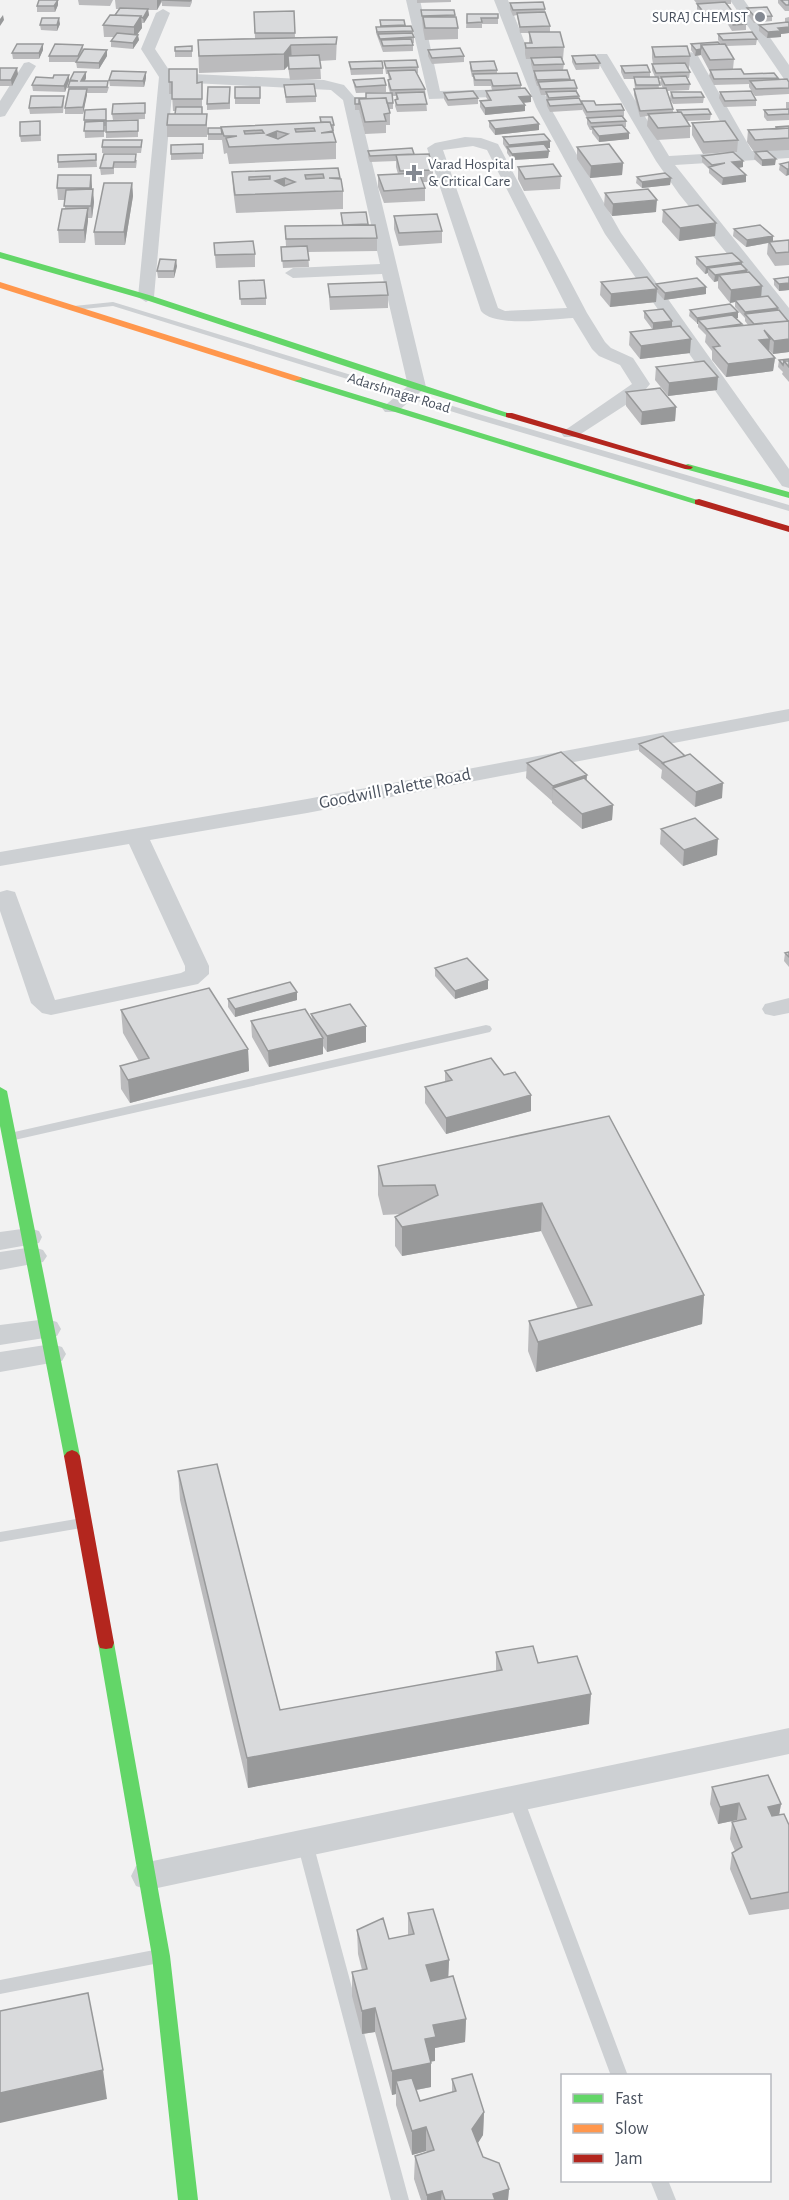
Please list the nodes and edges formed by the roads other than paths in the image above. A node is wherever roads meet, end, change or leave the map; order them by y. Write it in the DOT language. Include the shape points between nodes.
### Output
graph roads {
  1 [pos="413,0"];
  2 [pos="501,0"];
  3 [pos="737,0"];
  4 [pos="163,13"];
  5 [pos="691,56"];
  6 [pos="602,57"];
  7 [pos="29,66"];
  8 [pos="786,68"];
  9 [pos="166,77"];
  10 [pos="537,92"];
  11 [pos="0,113"];
  12 [pos="789,153"];
  13 [pos="747,156"];
  14 [pos="664,161"];
  15 [pos="0,255"];
  16 [pos="390,269"];
  17 [pos="292,273"];
  18 [pos="0,285"];
  19 [pos="102,285"];
  20 [pos="146,297"];
  21 [pos="113,304"];
  22 [pos="73,308"];
  23 [pos="578,313"];
  24 [pos="789,318"];
  25 [pos="412,391"];
  26 [pos="391,408"];
  27 [pos="570,433"];
  28 [pos="789,482"];
  29 [pos="789,495"];
  30 [pos="789,508"];
  31 [pos="789,529"];
  32 [pos="789,715"];
  33 [pos="136,835"];
  34 [pos="0,859"];
  35 [pos="7,897"];
  36 [pos="486,1029"];
  37 [pos="0,1091"];
  38 [pos="9,1138"];
  39 [pos="9,1188"];
  40 [pos="0,1241"];
  41 [pos="31,1246"];
  42 [pos="0,1261"];
  43 [pos="0,1335"];
  44 [pos="49,1342"];
  45 [pos="0,1362"];
  46 [pos="85,1523"];
  47 [pos="0,1536"];
  48 [pos="789,1741"];
  49 [pos="516,1798"];
  50 [pos="305,1843"];
  51 [pos="148,1876"];
  52 [pos="161,1956"];
  53 [pos="0,1987"];
  54 [pos="619,2074"];
  55 [pos="659,2182"];
  56 [pos="188,2200"];
  57 [pos="400,2200"];
  58 [pos="667,2200"];
  1 -- 10 [label="street" via="434,96"];
  2 -- 10 [label="street"];
  3 -- 8 [label="street"];
  4 -- 9 [label="street" via="148,49"];
  5 -- 13 [label="street"];
  6 -- 14 [label="street"];
  7 -- 11 [label="street"];
  9 -- 16 [label="street" via="324,84 345,91"];
  9 -- 20 [label="street"];
  10 -- 28 [label="street" via="613,234"];
  12 -- 13 [label="street"];
  13 -- 14 [label="street"];
  14 -- 24 [label="street"];
  15 -- 19 [label="main road, Adarshnagar Road"];
  16 -- 17 [label="street"];
  16 -- 25 [label="street"];
  18 -- 22 [label="main road, Adarshnagar Road"];
  19 -- 20 [label="main road, Adarshnagar Road"];
  19 -- 21 [label="lane"];
  20 -- 25 [label="main road, Adarshnagar Road"];
  21 -- 22 [label="lane"];
  21 -- 25 [label="lane"];
  22 -- 26 [label="main road, Adarshnagar Road"];
  23 -- 23 [label="street" via="505,316 490,311 435,148 479,142 493,147"];
  23 -- 27 [label="street" via="598,345 627,362 641,384"];
  25 -- 26 [label="street"];
  25 -- 27 [label="main road, Adarshnagar Road"];
  25 -- 30 [label="lane"];
  26 -- 31 [label="main road, Adarshnagar Road"];
  27 -- 29 [label="main road, Adarshnagar Road"];
  32 -- 33 [label="street, Goodwill Palette Road"];
  33 -- 34 [label="street, Goodwill Palette Road"];
  33 -- 35 [label="street" via="197,966 197,974 189,979 51,1008 43,1003"];
  36 -- 38 [label="lane"];
  37 -- 38 [label="main road"];
  38 -- 39 [label="main road"];
  39 -- 41 [label="main road"];
  40 -- 41 [label="street"];
  41 -- 42 [label="street"];
  41 -- 44 [label="main road"];
  43 -- 44 [label="street"];
  44 -- 45 [label="street"];
  44 -- 46 [label="main road"];
  46 -- 47 [label="lane"];
  46 -- 51 [label="main road"];
  48 -- 49 [label="street"];
  49 -- 50 [label="street"];
  49 -- 54 [label="lane"];
  50 -- 51 [label="street"];
  50 -- 57 [label="lane"];
  51 -- 52 [label="main road"];
  52 -- 53 [label="lane"];
  52 -- 56 [label="main road"];
  55 -- 58 [label="lane"];
}
